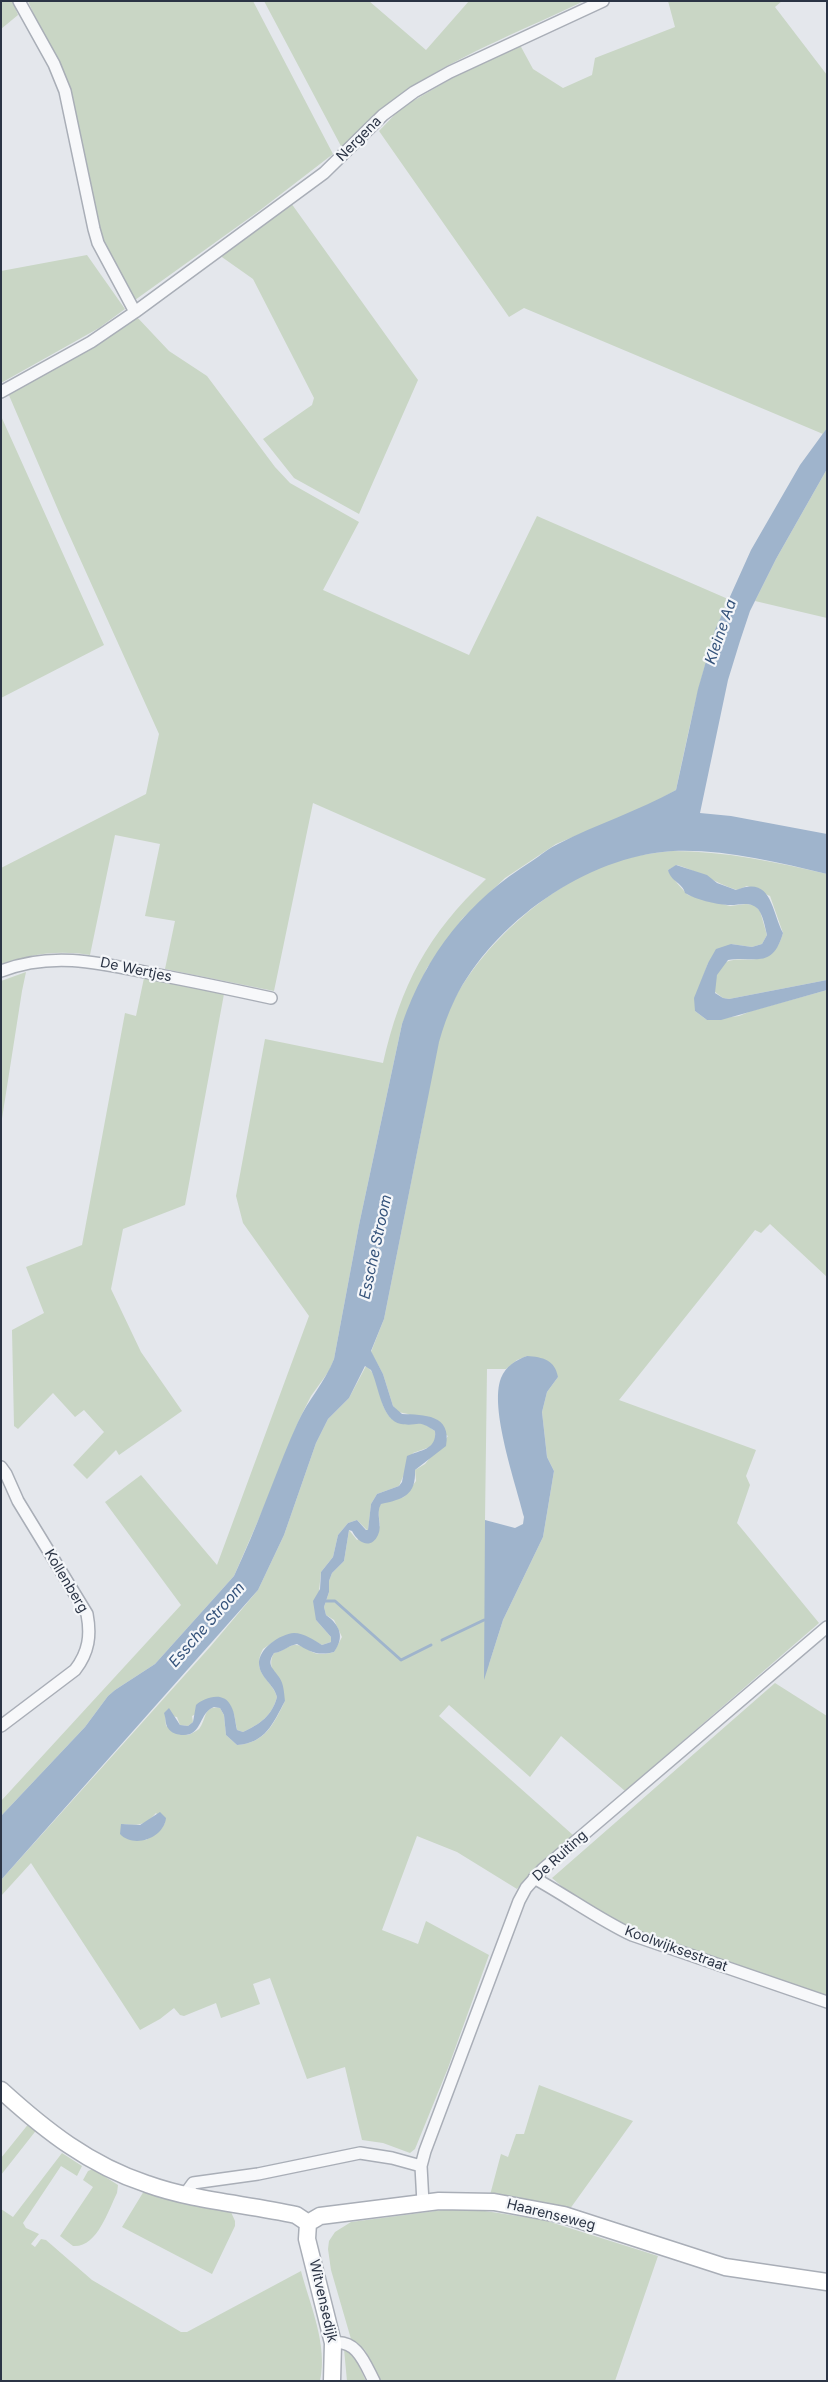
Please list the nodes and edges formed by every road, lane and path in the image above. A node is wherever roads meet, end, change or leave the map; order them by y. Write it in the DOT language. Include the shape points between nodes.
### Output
graph roads {
  1 [pos="19,1"];
  2 [pos="603,1"];
  3 [pos="135,312"];
  4 [pos="1,392"];
  5 [pos="1,971"];
  6 [pos="272,998"];
  7 [pos="1,1467"];
  8 [pos="827,1627"];
  9 [pos="1,1726"];
  10 [pos="534,1878"];
  11 [pos="827,2002"];
  12 [pos="1,2090"];
  13 [pos="421,2166"];
  14 [pos="185,2194"];
  15 [pos="423,2203"];
  16 [pos="308,2223"];
  17 [pos="827,2282"];
  18 [pos="333,2343"];
  19 [pos="332,2381"];
  20 [pos="374,2381"];
  1 -- 3 [label="street" via="65,91 98,243"];
  2 -- 3 [label="street, Nergena" via="450,72 398,102 324,173"];
  3 -- 4 [label="street, Nergena" via="91,342"];
  5 -- 6 [label="street, De Wertjes" via="51,959 86,960"];
  7 -- 9 [label="street, Kollenberg" via="87,1614 90,1629 88,1648 75,1670"];
  8 -- 10 [label="street, De Ruiting"];
  10 -- 11 [label="street, Koolwijksestraat" via="632,1935"];
  10 -- 13 [label="street, De Ruiting" via="519,1901"];
  12 -- 14 [label="street" via="44,2128 91,2160 148,2185"];
  13 -- 14 [label="street" via="372,2154 352,2154 258,2174 193,2182"];
  13 -- 15 [label="street, De Ruiting"];
  14 -- 16 [label="street" via="296,2215"];
  15 -- 16 [label="street, Haarenseweg" via="320,2216"];
  15 -- 17 [label="street, Haarenseweg" via="481,2201 523,2206 564,2215 710,2263"];
  16 -- 18 [label="street, Witvensedijk" via="307,2239"];
  18 -- 19 [label="street, Witvensedijk"];
  18 -- 20 [label="street" via="342,2342 356,2349"];
}
